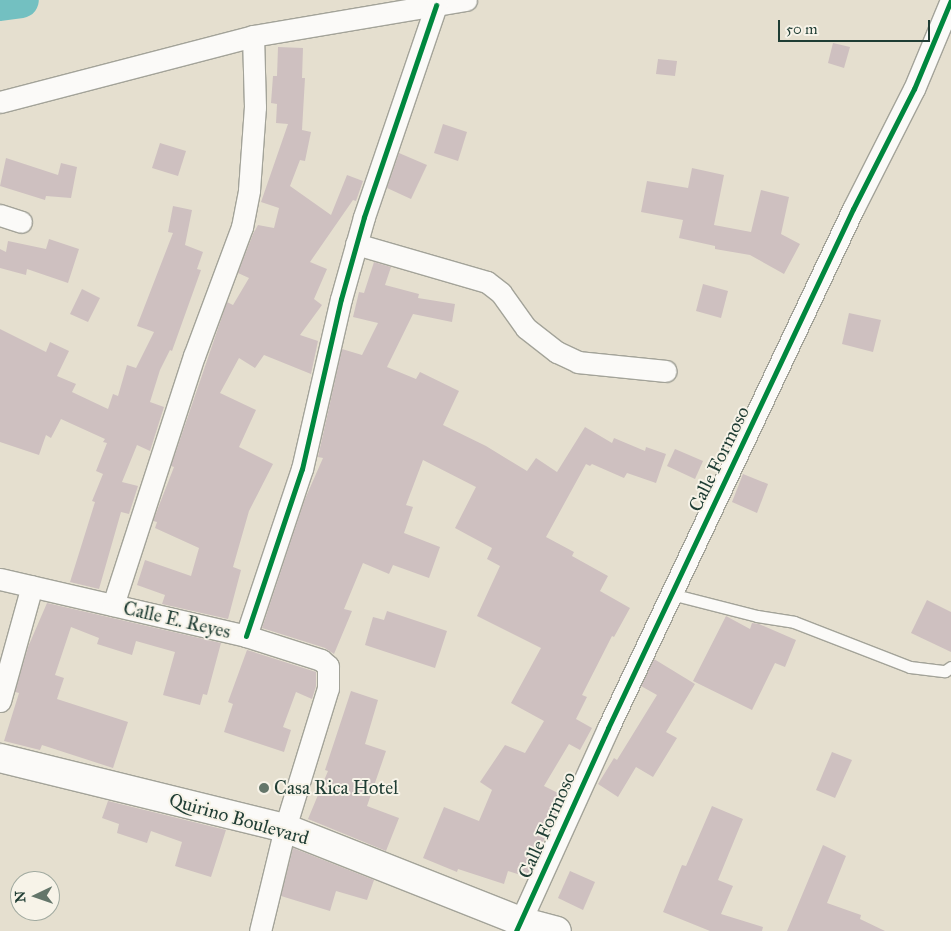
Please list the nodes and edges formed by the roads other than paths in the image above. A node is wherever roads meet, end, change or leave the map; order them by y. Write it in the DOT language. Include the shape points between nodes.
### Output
graph roads {
  1 [pos="466,0"];
  2 [pos="951,0"];
  3 [pos="436,4"];
  4 [pos="253,36"];
  5 [pos="0,102"];
  6 [pos="0,215"];
  7 [pos="21,222"];
  8 [pos="356,244"];
  9 [pos="666,371"];
  10 [pos="0,579"];
  11 [pos="32,586"];
  12 [pos="671,594"];
  13 [pos="113,605"];
  14 [pos="246,636"];
  15 [pos="951,667"];
  16 [pos="0,701"];
  17 [pos="0,758"];
  18 [pos="285,828"];
  19 [pos="518,926"];
  20 [pos="260,931"];
  21 [pos="557,931"];
  1 -- 3 [label="street"];
  2 -- 12 [label="street, Calle Formoso" via="914,88 853,209"];
  3 -- 4 [label="street"];
  3 -- 8 [label="street"];
  4 -- 5 [label="street"];
  4 -- 13 [label="street" via="255,107 249,190 242,227 194,356"];
  6 -- 7 [label="street"];
  8 -- 9 [label="street" via="487,282 501,293 526,328 557,352 578,362"];
  8 -- 14 [label="street" via="302,469"];
  10 -- 11 [label="street, Calle E. Reyes"];
  11 -- 13 [label="street, Calle E. Reyes"];
  11 -- 16 [label="street"];
  12 -- 15 [label="lane" via="794,622 910,667 945,671"];
  12 -- 19 [label="street, Calle Formoso"];
  13 -- 14 [label="street, Calle E. Reyes"];
  14 -- 18 [label="street, Calle E. Reyes" via="326,662 329,671 328,688"];
  17 -- 18 [label="main road, Quirino Boulevard"];
  18 -- 19 [label="main road, Quirino Boulevard"];
  18 -- 20 [label="street"];
  19 -- 21 [label="main road, Quirino Boulevard"];
}
